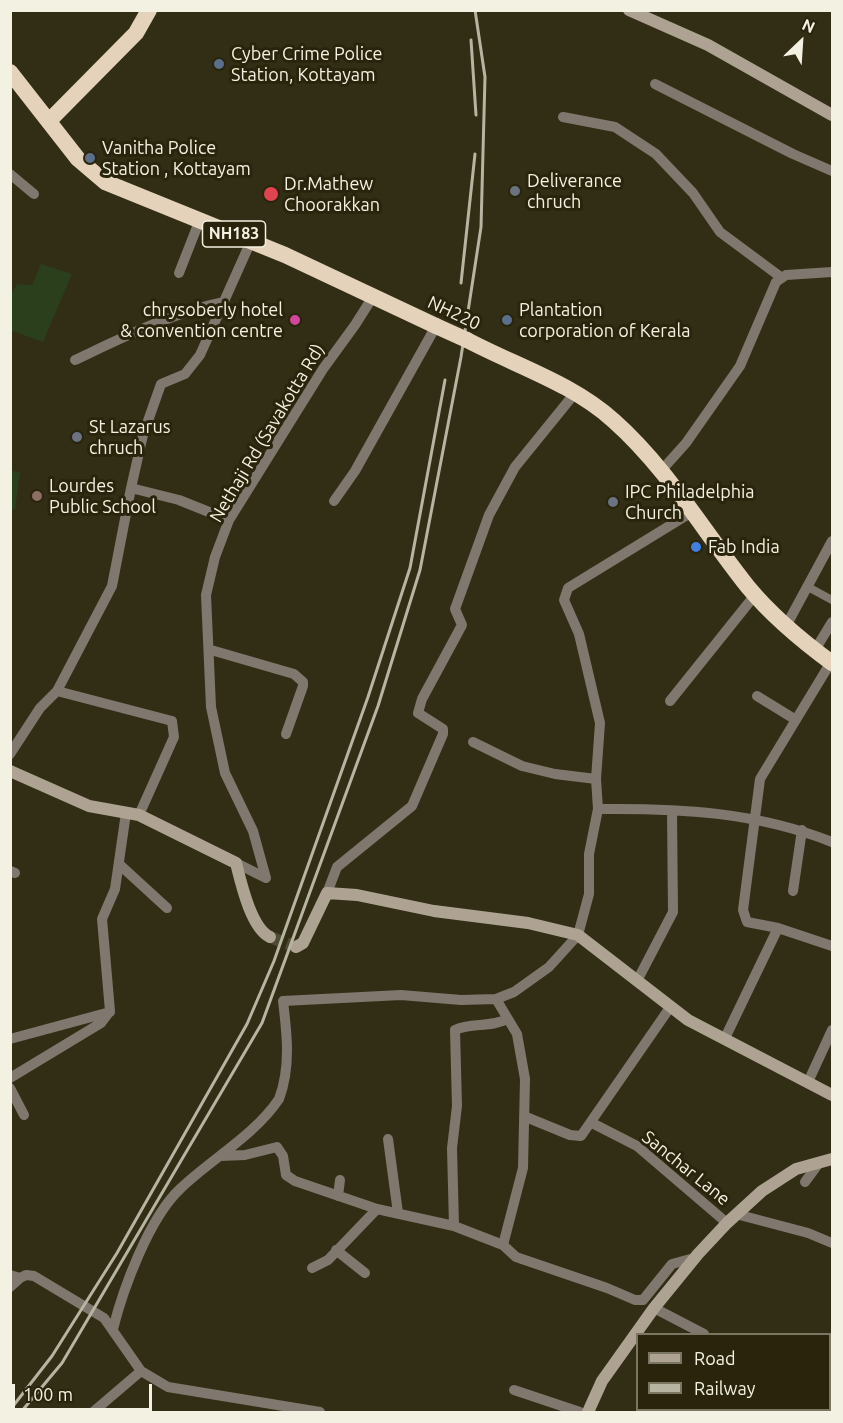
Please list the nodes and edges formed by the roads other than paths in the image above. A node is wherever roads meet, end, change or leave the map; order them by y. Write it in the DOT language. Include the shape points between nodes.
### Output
graph roads {
  1 [pos="149,10"];
  2 [pos="629,10"];
  3 [pos="12,78"];
  4 [pos="655,84"];
  5 [pos="832,116"];
  6 [pos="563,117"];
  7 [pos="49,122"];
  8 [pos="832,171"];
  9 [pos="10,174"];
  10 [pos="34,194"];
  11 [pos="199,222"];
  12 [pos="251,241"];
  13 [pos="832,272"];
  14 [pos="179,273"];
  15 [pos="782,278"];
  16 [pos="374,295"];
  17 [pos="224,302"];
  18 [pos="436,326"];
  19 [pos="75,360"];
  20 [pos="575,393"];
  21 [pos="660,472"];
  22 [pos="132,488"];
  23 [pos="334,501"];
  24 [pos="692,512"];
  25 [pos="229,520"];
  26 [pos="832,541"];
  27 [pos="808,587"];
  28 [pos="755,595"];
  29 [pos="832,600"];
  30 [pos="832,622"];
  31 [pos="786,626"];
  32 [pos="211,650"];
  33 [pos="815,650"];
  34 [pos="832,662"];
  35 [pos="57,691"];
  36 [pos="757,696"];
  37 [pos="670,701"];
  38 [pos="796,720"];
  39 [pos="286,734"];
  40 [pos="473,742"];
  41 [pos="10,754"];
  42 [pos="10,771"];
  43 [pos="596,779"];
  44 [pos="598,809"];
  45 [pos="672,811"];
  46 [pos="133,814"];
  47 [pos="753,818"];
  48 [pos="802,830"];
  49 [pos="832,842"];
  50 [pos="236,863"];
  51 [pos="120,865"];
  52 [pos="793,891"];
  53 [pos="327,893"];
  54 [pos="167,908"];
  55 [pos="778,928"];
  56 [pos="578,935"];
  57 [pos="270,937"];
  58 [pos="832,946"];
  59 [pos="296,947"];
  60 [pos="637,981"];
  61 [pos="496,999"];
  62 [pos="670,1006"];
  63 [pos="110,1011"];
  64 [pos="507,1019"];
  65 [pos="832,1030"];
  66 [pos="725,1038"];
  67 [pos="10,1039"];
  68 [pos="10,1078"];
  69 [pos="808,1082"];
  70 [pos="10,1088"];
  71 [pos="832,1095"];
  72 [pos="24,1115"];
  73 [pos="526,1117"];
  74 [pos="592,1123"];
  75 [pos="388,1139"];
  76 [pos="220,1156"];
  77 [pos="832,1159"];
  78 [pos="819,1163"];
  79 [pos="340,1180"];
  80 [pos="805,1182"];
  81 [pos="338,1196"];
  82 [pos="377,1209"];
  83 [pos="398,1213"];
  84 [pos="731,1219"];
  85 [pos="454,1226"];
  86 [pos="832,1243"];
  87 [pos="502,1245"];
  88 [pos="336,1250"];
  89 [pos="694,1258"];
  90 [pos="312,1268"];
  91 [pos="365,1273"];
  92 [pos="15,1276"];
  93 [pos="10,1287"];
  94 [pos="654,1308"];
  95 [pos="113,1329"];
  96 [pos="636,1333"];
  97 [pos="636,1333"];
  98 [pos="700,1333"];
  99 [pos="141,1371"];
  100 [pos="514,1390"];
  101 [pos="587,1412"];
  102 [pos="93,1413"];
  103 [pos="320,1413"];
  1 -- 7 [label="highway" via="136,33"];
  2 -- 5 [label="main road" via="708,45"];
  3 -- 7 [label="highway, NH220 / NH183"];
  4 -- 8 [label="street"];
  6 -- 15 [label="street" via="615,127 656,154 693,193 720,232"];
  7 -- 11 [label="highway, NH220 / NH183" via="78,159 105,182"];
  9 -- 10 [label="street"];
  11 -- 12 [label="highway, NH220 / NH183"];
  11 -- 14 [label="street"];
  12 -- 16 [label="highway, NH220 / NH183"];
  12 -- 17 [label="street"];
  13 -- 15 [label="street"];
  15 -- 21 [label="street" via="740,366 686,443"];
  16 -- 18 [label="highway, NH220 / NH183"];
  16 -- 25 [label="street, Nethaji Rd (Savakotta Rd)"];
  17 -- 19 [label="street" via="166,319"];
  17 -- 22 [label="street" via="194,366 161,384 143,435"];
  18 -- 20 [label="highway, NH220 / NH183, bridge"];
  18 -- 23 [label="street" via="355,471"];
  20 -- 21 [label="highway, NH220 / NH183" via="613,419"];
  20 -- 53 [label="street" via="515,466 481,535 455,609 462,626 418,713 443,729 412,806 337,867"];
  21 -- 24 [label="highway, NH220 / NH183"];
  22 -- 25 [label="street" via="179,500"];
  22 -- 35 [label="street" via="112,586"];
  24 -- 28 [label="highway, NH220 / NH183"];
  24 -- 43 [label="street" via="568,588 564,600 579,634 600,723"];
  25 -- 32 [label="street, Nethaji Rd (Savakotta Rd)" via="206,595"];
  26 -- 27 [label="street"];
  27 -- 29 [label="street"];
  27 -- 31 [label="street"];
  28 -- 31 [label="highway, NH220 / NH183"];
  28 -- 37 [label="street"];
  30 -- 33 [label="street"];
  31 -- 33 [label="highway, NH220 / NH183"];
  32 -- 39 [label="street" via="298,676 303,686"];
  32 -- 50 [label="street, Nethaji Rd (Savakotta Rd)" via="211,707 225,773 254,831 266,878"];
  33 -- 34 [label="highway, NH220 / NH183"];
  34 -- 38 [label="street"];
  35 -- 41 [label="street" via="40,708"];
  35 -- 46 [label="street" via="172,721 174,737"];
  36 -- 38 [label="street"];
  38 -- 47 [label="street" via="760,779"];
  40 -- 43 [label="street" via="522,766"];
  42 -- 46 [label="main road" via="89,806"];
  43 -- 44 [label="street"];
  44 -- 45 [label="street"];
  44 -- 56 [label="street" via="589,854 589,894"];
  45 -- 47 [label="street"];
  45 -- 60 [label="street" via="673,912"];
  46 -- 50 [label="main road"];
  46 -- 51 [label="street"];
  47 -- 48 [label="street"];
  47 -- 55 [label="street" via="743,910 747,922"];
  48 -- 49 [label="street"];
  48 -- 52 [label="street"];
  50 -- 57 [label="main road" via="251,910 262,933"];
  51 -- 54 [label="street"];
  51 -- 63 [label="street" via="102,919"];
  53 -- 56 [label="main road" via="528,923"];
  53 -- 59 [label="main road" via="303,943"];
  55 -- 58 [label="street"];
  55 -- 66 [label="street"];
  56 -- 60 [label="main road"];
  56 -- 61 [label="street" via="549,966 514,992"];
  60 -- 62 [label="main road"];
  61 -- 64 [label="street"];
  61 -- 76 [label="street" via="401,995 283,1001 288,1046 284,1088 273,1108"];
  62 -- 66 [label="main road" via="688,1020"];
  62 -- 74 [label="street"];
  63 -- 67 [label="street"];
  63 -- 68 [label="street" via="101,1023"];
  64 -- 73 [label="street" via="517,1034 525,1079"];
  64 -- 85 [label="street" via="455,1030"];
  65 -- 69 [label="street"];
  66 -- 69 [label="main road"];
  69 -- 71 [label="main road"];
  70 -- 72 [label="street"];
  73 -- 74 [label="street" via="570,1136 580,1136"];
  73 -- 87 [label="street" via="523,1168"];
  74 -- 84 [label="street, Sanchar Lane" via="637,1146"];
  75 -- 83 [label="street"];
  76 -- 81 [label="street" via="277,1147 289,1179"];
  76 -- 95 [label="street" via="178,1190 162,1213 123,1292"];
  77 -- 78 [label="main road"];
  78 -- 80 [label="street"];
  78 -- 84 [label="main road" via="796,1168"];
  79 -- 81 [label="street"];
  81 -- 82 [label="street"];
  82 -- 83 [label="street"];
  82 -- 88 [label="street"];
  83 -- 85 [label="street"];
  84 -- 86 [label="street" via="808,1233"];
  84 -- 89 [label="main road"];
  85 -- 87 [label="street"];
  87 -- 89 [label="street" via="516,1257 635,1300 643,1300 672,1264"];
  88 -- 90 [label="street" via="328,1260"];
  88 -- 91 [label="street"];
  89 -- 94 [label="main road"];
  92 -- 93 [label="street"];
  92 -- 95 [label="street" via="34,1276 104,1318"];
  94 -- 96 [label="main road"];
  94 -- 98 [label="street"];
  95 -- 99 [label="street"];
  97 -- 101 [label="main road" via="602,1381"];
  99 -- 102 [label="street"];
  99 -- 103 [label="street" via="168,1387"];
  100 -- 101 [label="street"];
}
